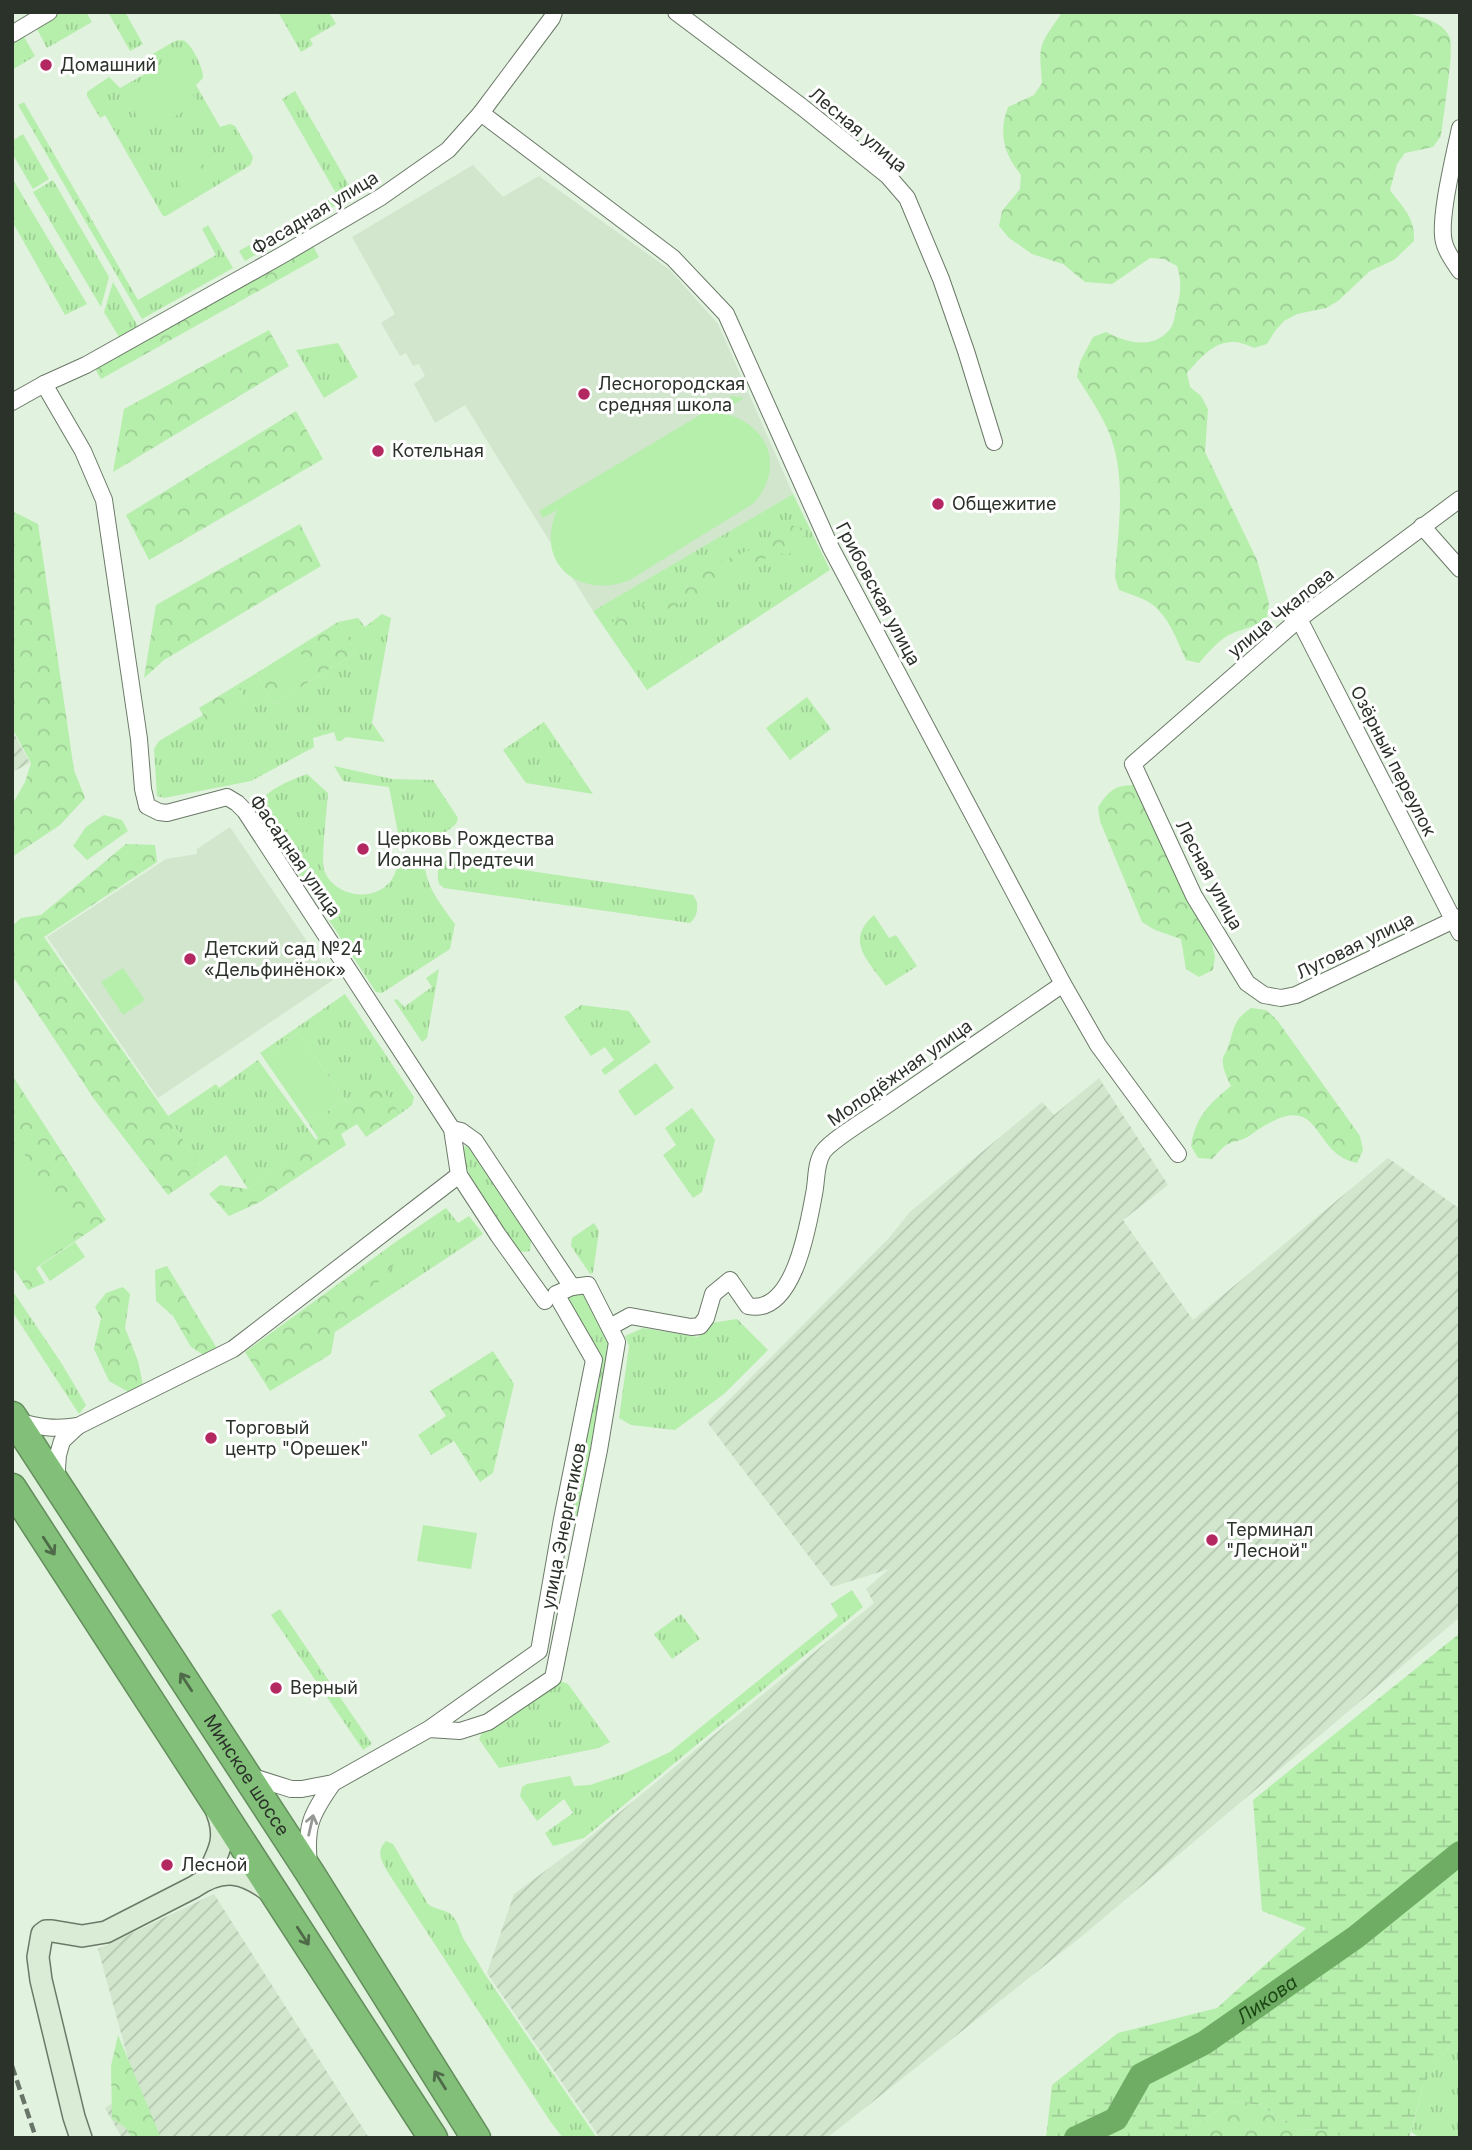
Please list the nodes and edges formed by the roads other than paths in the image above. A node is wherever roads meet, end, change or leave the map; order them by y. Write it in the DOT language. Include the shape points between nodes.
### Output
graph roads {
  1 [pos="49,12"];
  2 [pos="554,12"];
  3 [pos="676,12"];
  4 [pos="12,34"];
  5 [pos="481,113"];
  6 [pos="1460,128"];
  7 [pos="1460,271"];
  8 [pos="44,384"];
  9 [pos="12,402"];
  10 [pos="994,442"];
  11 [pos="1460,499"];
  12 [pos="1422,526"];
  13 [pos="1460,569"];
  14 [pos="1299,620"];
  15 [pos="1133,764"];
  16 [pos="1458,924"];
  17 [pos="1063,984"];
  18 [pos="1264,995"];
  19 [pos="452,1129"];
  20 [pos="1178,1154"];
  21 [pos="459,1175"];
  22 [pos="572,1287"];
  23 [pos="551,1297"];
  24 [pos="610,1327"];
  25 [pos="14,1418"];
  26 [pos="78,1426"];
  27 [pos="56,1483"];
  28 [pos="12,1489"];
  29 [pos="429,1729"];
  30 [pos="247,1775"];
  31 [pos="332,1783"];
  32 [pos="212,1797"];
  33 [pos="310,1873"];
  34 [pos="206,1878"];
  35 [pos="279,1899"];
  36 [pos="81,2138"];
  37 [pos="433,2138"];
  38 [pos="476,2138"];
  1 -- 4 [label="street"];
  2 -- 5 [label="street, Фасадная улица"];
  3 -- 10 [label="street, Лесная улица" via="888,176 907,198 942,279"];
  5 -- 8 [label="street, Фасадная улица" via="448,150 381,197 99,358"];
  5 -- 17 [label="street, Грибовская улица" via="673,258 726,314 831,548"];
  6 -- 7 [label="street" via="1443,215 1443,241"];
  8 -- 9 [label="street, Фасадная улица"];
  8 -- 19 [label="street, Фасадная улица" via="83,451 104,500 147,806 167,813 227,797 245,811"];
  11 -- 12 [label="street, улица Чкалова"];
  12 -- 13 [label="street"];
  12 -- 14 [label="street, улица Чкалова"];
  14 -- 15 [label="street, улица Чкалова"];
  14 -- 16 [label="street, Озёрный переулок"];
  15 -- 18 [label="street, Лесная улица" via="1194,896 1247,983"];
  16 -- 18 [label="street, Луговая улица" via="1296,995"];
  17 -- 20 [label="street, Грибовская улица" via="1098,1045"];
  17 -- 24 [label="street, Молодёжная улица" via="822,1153 803,1247 780,1296 770,1304 748,1306 730,1280 713,1294 700,1326 630,1316"];
  19 -- 21 [label="street, Фасадная улица"];
  19 -- 22 [label="street" via="475,1141"];
  21 -- 23 [label="street" via="515,1259"];
  21 -- 26 [label="street" via="233,1349"];
  22 -- 23 [label="street"];
  22 -- 24 [label="street, улица Энергетиков" via="588,1285"];
  23 -- 29 [label="street" via="594,1360 539,1651"];
  24 -- 29 [label="street, улица Энергетиков" via="617,1342 606,1410 553,1678 488,1722 460,1731"];
  25 -- 26 [label="street" via="43,1428"];
  25 -- 27 [label="highway, Минское шоссе"];
  26 -- 27 [label="street" via="62,1441"];
  30 -- 27 [label="highway, Минское шоссе, one-way"];
  28 -- 32 [label="highway, one-way"];
  29 -- 31 [label="street"];
  30 -- 31 [label="street" via="291,1789"];
  30 -- 33 [label="highway, Минское шоссе"];
  33 -- 31 [label="street, one-way" via="310,1824"];
  32 -- 34 [label="street" via="222,1840"];
  32 -- 35 [label="highway"];
  38 -- 33 [label="highway, Минское шоссе, one-way"];
  34 -- 35 [label="street" via="240,1874"];
  34 -- 36 [label="street" via="106,1932 42,1934 41,1980"];
  35 -- 37 [label="highway, one-way"];
}
